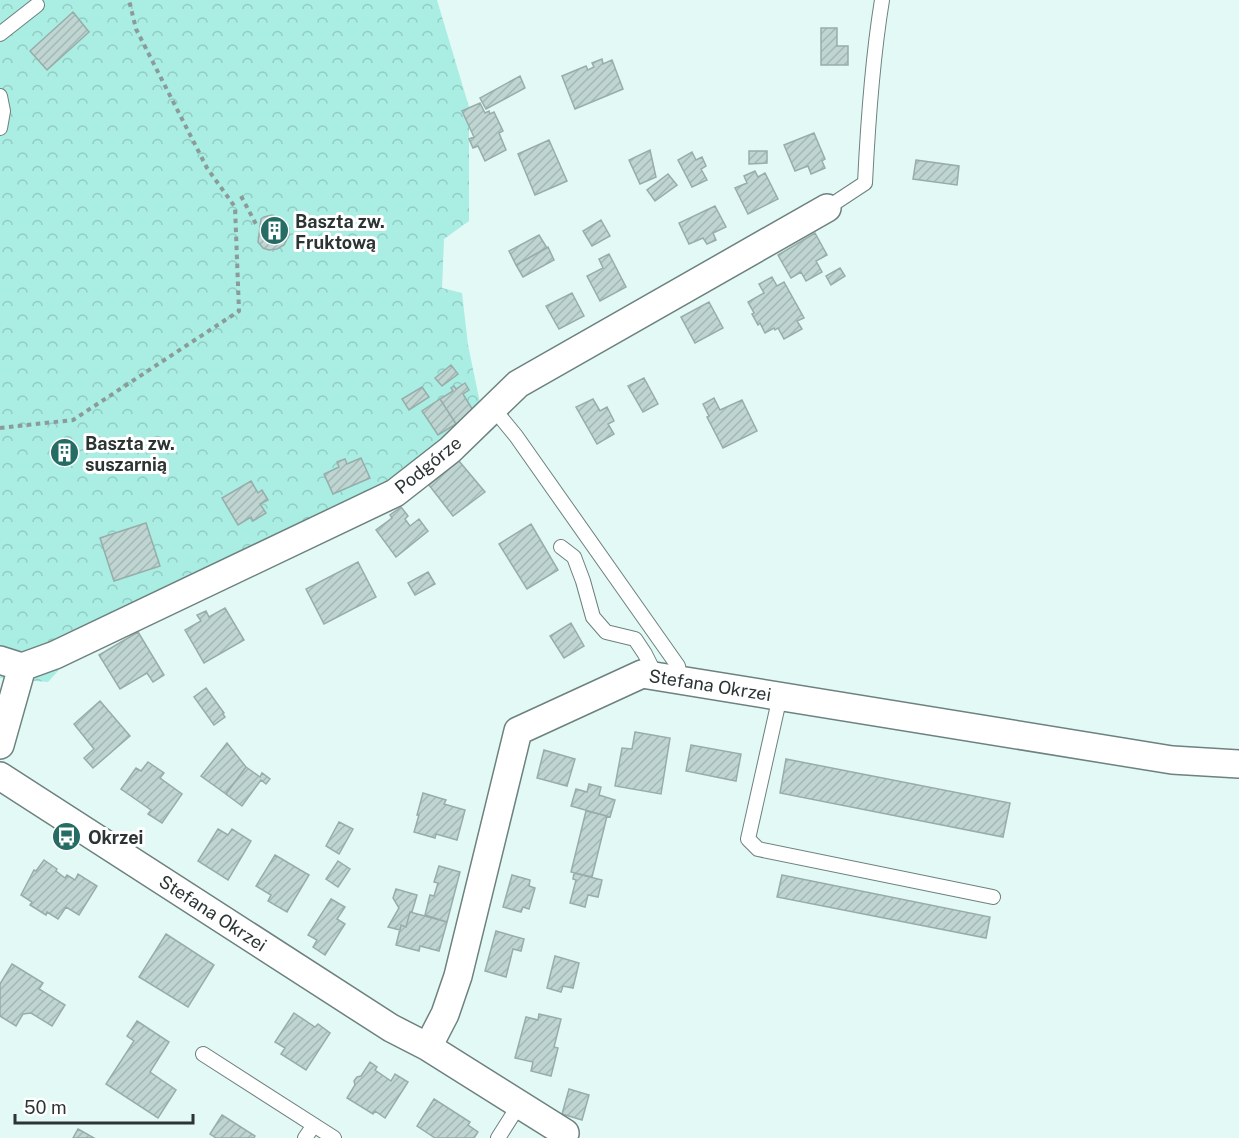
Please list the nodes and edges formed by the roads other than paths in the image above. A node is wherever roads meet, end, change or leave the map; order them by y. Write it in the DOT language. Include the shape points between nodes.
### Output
graph roads {
  1 [pos="882,0"];
  2 [pos="37,5"];
  3 [pos="0,34"];
  4 [pos="0,96"];
  5 [pos="0,128"];
  6 [pos="827,208"];
  7 [pos="493,408"];
  8 [pos="561,547"];
  9 [pos="11,663"];
  10 [pos="668,678"];
  11 [pos="780,696"];
  12 [pos="0,745"];
  13 [pos="1239,764"];
  14 [pos="0,776"];
  15 [pos="993,897"];
  16 [pos="428,1047"];
  17 [pos="203,1054"];
  18 [pos="519,1105"];
  19 [pos="314,1125"];
  20 [pos="565,1133"];
  21 [pos="305,1138"];
  22 [pos="334,1138"];
  23 [pos="498,1138"];
  1 -- 6 [label="lane" via="869,102 865,183"];
  2 -- 3 [label="lane"];
  4 -- 5 [label="lane"];
  6 -- 7 [label="street, Podgórze" via="518,384"];
  7 -- 9 [label="street, Podgórze" via="450,450 395,493 65,650"];
  7 -- 10 [label="lane" via="678,666"];
  8 -- 10 [label="lane" via="574,557 593,618 606,632 634,639"];
  9 -- 12 [label="street"];
  10 -- 11 [label="street, Stefana Okrzei"];
  10 -- 16 [label="street, Stefana Okrzei" via="642,674 518,731 458,976"];
  11 -- 13 [label="street, Stefana Okrzei" via="1172,760"];
  11 -- 15 [label="lane" via="748,839 758,849"];
  14 -- 16 [label="street, Stefana Okrzei" via="391,1028"];
  16 -- 18 [label="street, Stefana Okrzei"];
  17 -- 19 [label="lane"];
  18 -- 20 [label="street, Stefana Okrzei"];
  18 -- 23 [label="lane"];
  19 -- 21 [label="lane"];
  19 -- 22 [label="lane"];
}
